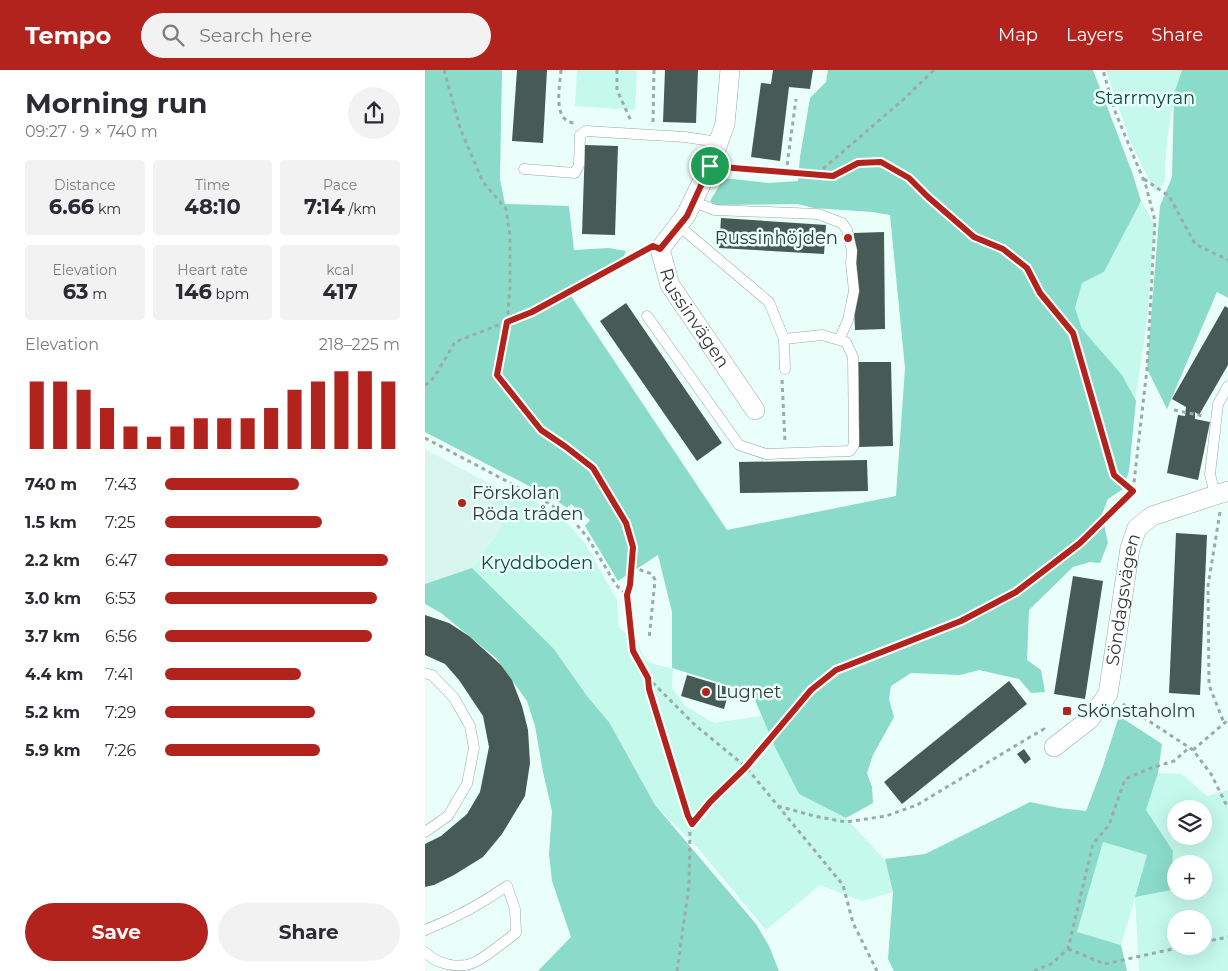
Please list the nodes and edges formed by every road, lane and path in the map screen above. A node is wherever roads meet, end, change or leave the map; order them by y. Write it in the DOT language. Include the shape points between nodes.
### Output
graph roads {
  1 [pos="444,70"];
  2 [pos="561,70"];
  3 [pos="617,70"];
  4 [pos="654,70"];
  5 [pos="730,70"];
  6 [pos="934,70"];
  7 [pos="1103,70"];
  8 [pos="796,99"];
  9 [pos="579,124"];
  10 [pos="653,127"];
  11 [pos="637,135"];
  12 [pos="718,142"];
  13 [pos="710,166"];
  14 [pos="524,168"];
  15 [pos="786,173"];
  16 [pos="816,174"];
  17 [pos="1143,179"];
  18 [pos="694,202"];
  19 [pos="679,226"];
  20 [pos="660,249"];
  21 [pos="1228,260"];
  22 [pos="647,316"];
  23 [pos="507,322"];
  24 [pos="784,339"];
  25 [pos="839,340"];
  26 [pos="785,369"];
  27 [pos="425,385"];
  28 [pos="1228,386"];
  29 [pos="755,410"];
  30 [pos="1174,410"];
  31 [pos="1192,414"];
  32 [pos="425,438"];
  33 [pos="787,453"];
  34 [pos="1133,491"];
  35 [pos="1221,493"];
  36 [pos="632,568"];
  37 [pos="627,595"];
  38 [pos="649,639"];
  39 [pos="425,673"];
  40 [pos="648,678"];
  41 [pos="1108,694"];
  42 [pos="1228,720"];
  43 [pos="1224,723"];
  44 [pos="1055,747"];
  45 [pos="1189,748"];
  46 [pos="1193,750"];
  47 [pos="746,767"];
  48 [pos="777,806"];
  49 [pos="1228,808"];
  50 [pos="692,824"];
  51 [pos="425,832"];
  52 [pos="425,930"];
  53 [pos="1228,937"];
  54 [pos="1212,940"];
  55 [pos="1068,949"];
  56 [pos="1167,950"];
  57 [pos="425,952"];
  58 [pos="677,971"];
  59 [pos="877,971"];
  60 [pos="1035,971"];
  1 -- 23 [label="path" via="460,128 483,182 506,209 510,236"];
  2 -- 9 [label="path" via="559,111 562,118"];
  3 -- 11 [label="path" via="617,90"];
  4 -- 10 [label="path"];
  5 -- 12 [label="street, Russinvägen" via="725,124"];
  6 -- 16 [label="path"];
  7 -- 17 [label="path" via="1114,109"];
  8 -- 15 [label="path"];
  11 -- 12 [label="lane"];
  11 -- 14 [label="lane" via="586,131 579,136 579,166 575,173"];
  12 -- 13 [label="street, Russinvägen"];
  13 -- 15 [label="path"];
  13 -- 18 [label="street, Russinvägen"];
  15 -- 16 [label="path"];
  16 -- 34 [label="path" via="833,176 858,163 881,162 909,178 974,237 1003,249 1027,268 1040,293 1073,333 1114,475"];
  17 -- 21 [label="path" via="1169,196 1195,244"];
  17 -- 34 [label="path" via="1155,221 1147,370"];
  18 -- 19 [label="street, Russinvägen"];
  18 -- 25 [label="lane" via="715,210 818,214 841,223 847,230 852,251 854,291 848,320"];
  19 -- 20 [label="street, Russinvägen"];
  19 -- 24 [label="lane" via="765,298"];
  20 -- 23 [label="path" via="653,246 532,312"];
  20 -- 29 [label="street, Russinvägen" via="670,285"];
  22 -- 33 [label="lane" via="739,445 766,454"];
  23 -- 27 [label="path" via="455,342 438,371"];
  23 -- 36 [label="path" via="497,375 541,430 593,468 626,523 633,547"];
  24 -- 25 [label="lane" via="822,335"];
  24 -- 26 [label="lane"];
  25 -- 33 [label="lane" via="846,342 853,357 855,445 850,451"];
  26 -- 33 [label="path" via="782,372"];
  28 -- 35 [label="lane" via="1218,404 1210,474"];
  30 -- 31 [label="path"];
  32 -- 37 [label="path" via="548,503 571,519 588,538 615,585"];
  34 -- 47 [label="path" via="1080,543 1016,592 961,621 836,670 811,690"];
  35 -- 41 [label="street, Söndagsvägen" via="1152,516 1137,528 1130,548"];
  35 -- 43 [label="path" via="1220,519 1208,586 1209,684"];
  36 -- 37 [label="path"];
  36 -- 38 [label="path" via="652,574 655,580"];
  37 -- 40 [label="path" via="633,651"];
  39 -- 51 [label="lane" via="454,698 470,726 474,748 467,784 448,816"];
  40 -- 47 [label="path" via="695,725"];
  40 -- 50 [label="path"];
  41 -- 44 [label="street, Söndagsvägen" via="1090,719"];
  41 -- 45 [label="path"];
  42 -- 43 [label="path"];
  43 -- 46 [label="path"];
  44 -- 48 [label="path" via="1046,739 1044,729 917,805 886,816 846,822"];
  45 -- 46 [label="path"];
  45 -- 55 [label="path" via="1174,761 1125,779 1109,825 1093,844"];
  46 -- 49 [label="path" via="1211,774"];
  47 -- 48 [label="path"];
  47 -- 50 [label="path" via="715,796"];
  48 -- 59 [label="path" via="843,885 853,923"];
  50 -- 58 [label="path" via="689,830 689,886"];
  52 -- 57 [label="lane" via="479,906 507,886 515,909 517,933 473,963 456,966 442,963"];
  53 -- 54 [label="path"];
  55 -- 56 [label="path" via="1105,964"];
  55 -- 60 [label="path" via="1051,964"];
}
